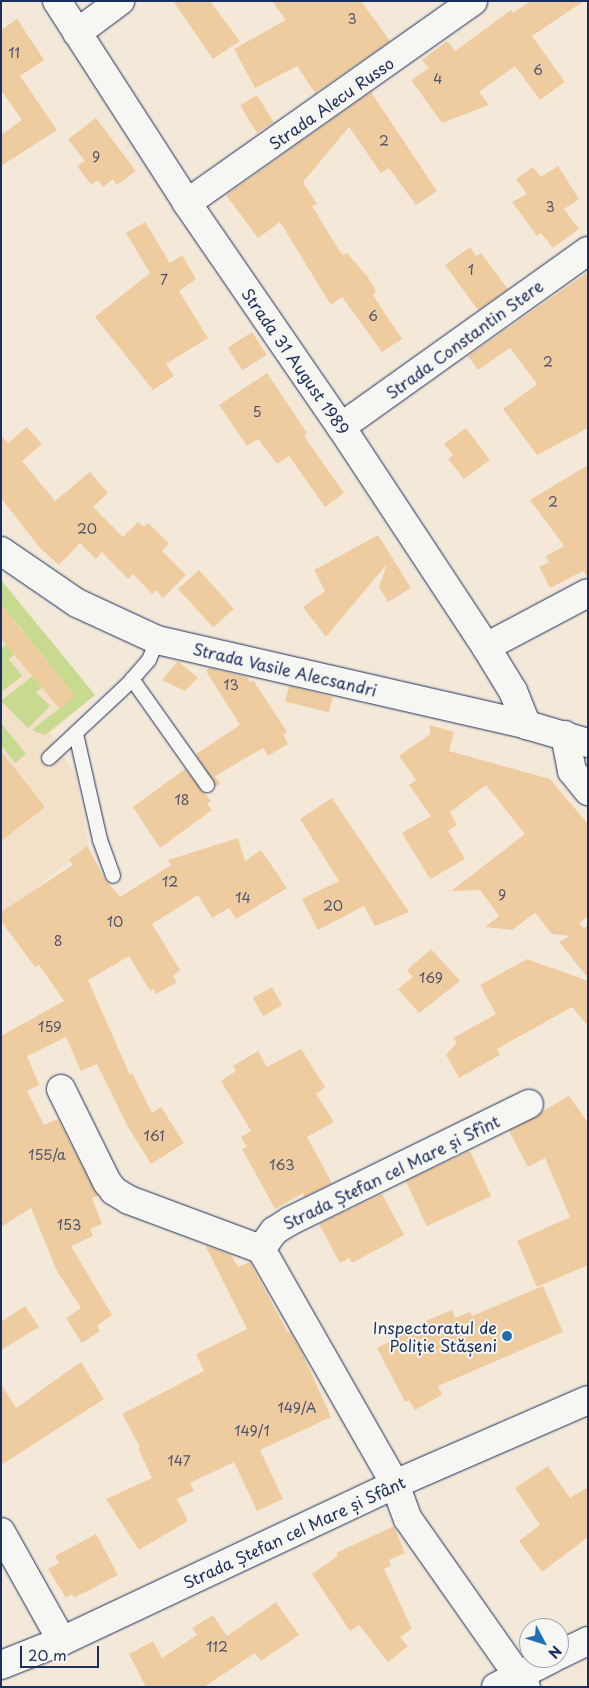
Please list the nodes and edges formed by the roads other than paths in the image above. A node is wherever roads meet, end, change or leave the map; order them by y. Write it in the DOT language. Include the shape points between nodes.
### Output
graph roads {
  1 [pos="57,1"];
  2 [pos="120,1"];
  3 [pos="473,1"];
  4 [pos="77,33"];
  5 [pos="187,203"];
  6 [pos="588,251"];
  7 [pos="342,427"];
  8 [pos="1,551"];
  9 [pos="588,593"];
  10 [pos="157,640"];
  11 [pos="486,646"];
  12 [pos="132,679"];
  13 [pos="527,724"];
  14 [pos="76,734"];
  15 [pos="576,739"];
  16 [pos="49,758"];
  17 [pos="207,785"];
  18 [pos="588,791"];
  19 [pos="114,876"];
  20 [pos="61,1089"];
  21 [pos="528,1104"];
  22 [pos="261,1250"];
  23 [pos="588,1400"];
  24 [pos="394,1484"];
  25 [pos="1,1532"];
  26 [pos="588,1640"];
  27 [pos="62,1641"];
  28 [pos="569,1650"];
  29 [pos="1,1665"];
  30 [pos="537,1668"];
  31 [pos="513,1683"];
  1 -- 4 [label="street, Strada 31 August 1989"];
  2 -- 4 [label="street"];
  3 -- 5 [label="street, Strada Alecu Russo"];
  4 -- 5 [label="street, Strada 31 August 1989"];
  5 -- 7 [label="street, Strada 31 August 1989"];
  6 -- 7 [label="street, Strada Constantin Stere"];
  7 -- 11 [label="street, Strada 31 August 1989"];
  8 -- 10 [label="street, Strada Vasile Alecsandri" via="77,603"];
  9 -- 11 [label="street"];
  10 -- 12 [label="lane" via="149,660"];
  10 -- 13 [label="street, Strada Vasile Alecsandri"];
  11 -- 13 [label="street, Strada 31 August 1989" via="513,691"];
  12 -- 14 [label="lane"];
  12 -- 17 [label="lane"];
  13 -- 15 [label="street, Strada Vasile Alecsandri"];
  14 -- 16 [label="lane"];
  14 -- 19 [label="lane" via="100,840"];
  15 -- 18 [label="street" via="572,770"];
  20 -- 22 [label="street" via="114,1191 129,1200"];
  21 -- 22 [label="street, Strada Ștefan cel Mare și Sfînt" via="290,1221 274,1231"];
  22 -- 24 [label="street"];
  23 -- 24 [label="street, Strada Ștefan cel Mare și Sfânt"];
  24 -- 27 [label="street, Strada Ștefan cel Mare și Sfânt"];
  24 -- 31 [label="street" via="408,1519"];
  25 -- 27 [label="street"];
  26 -- 28 [label="street"];
  27 -- 29 [label="street, Strada Ștefan cel Mare și Sfânt"];
  30 -- 31 [label="street"];
}
